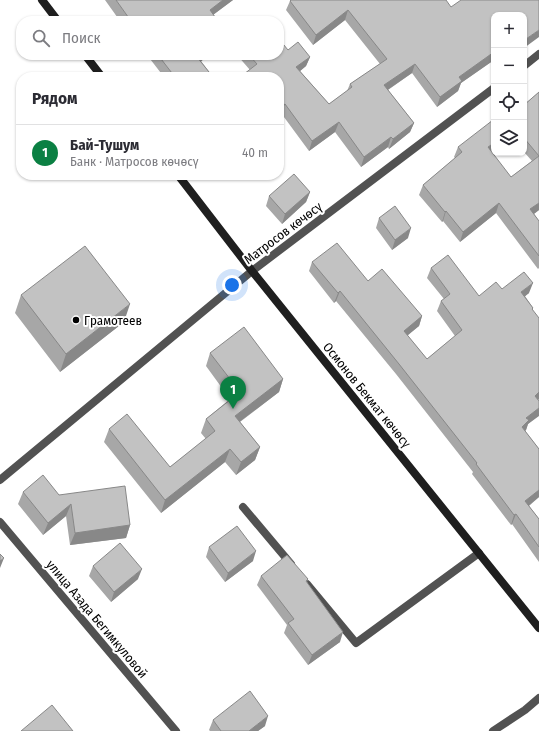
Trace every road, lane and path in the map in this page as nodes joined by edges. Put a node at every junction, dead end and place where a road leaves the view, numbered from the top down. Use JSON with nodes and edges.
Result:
{"nodes":[{"id":1,"x":42,"y":0,"type":"edge"},
{"id":2,"x":54,"y":16,"type":"edge"},
{"id":3,"x":539,"y":54,"type":"edge"},
{"id":4,"x":89,"y":60,"type":"edge"},
{"id":5,"x":527,"y":64,"type":"edge"},
{"id":6,"x":98,"y":72,"type":"edge"},
{"id":7,"x":491,"y":90,"type":"edge"},
{"id":8,"x":182,"y":180,"type":"edge"},
{"id":9,"x":252,"y":271,"type":"junction"},
{"id":10,"x":0,"y":480,"type":"edge"},
{"id":11,"x":243,"y":507,"type":"dead end"},
{"id":12,"x":0,"y":522,"type":"edge"},
{"id":13,"x":479,"y":553,"type":"junction"},
{"id":14,"x":539,"y":628,"type":"edge"},
{"id":15,"x":539,"y":698,"type":"edge"},
{"id":16,"x":176,"y":731,"type":"edge"},
{"id":17,"x":493,"y":731,"type":"edge"}],
"edges":[{"from":1,"to":2,"type":"main road"},
{"from":3,"to":5,"type":"street"},
{"from":4,"to":6,"type":"main road"},
{"from":7,"to":9,"type":"street","name":"Матросов көчөсү"},
{"from":8,"to":9,"type":"main road","name":"Осмонов Бекмат көчөсү"},
{"from":9,"to":10,"type":"street","name":"Матросов көчөсү"},
{"from":9,"to":13,"type":"main road","name":"Осмонов Бекмат көчөсү"},
{"from":11,"to":13,"type":"street"},
{"from":12,"to":16,"type":"street","name":"улица Азада Бегимкуловой"},
{"from":13,"to":14,"type":"main road","name":"Осмонов Бекмат көчөсү"},
{"from":15,"to":17,"type":"street"}]}
